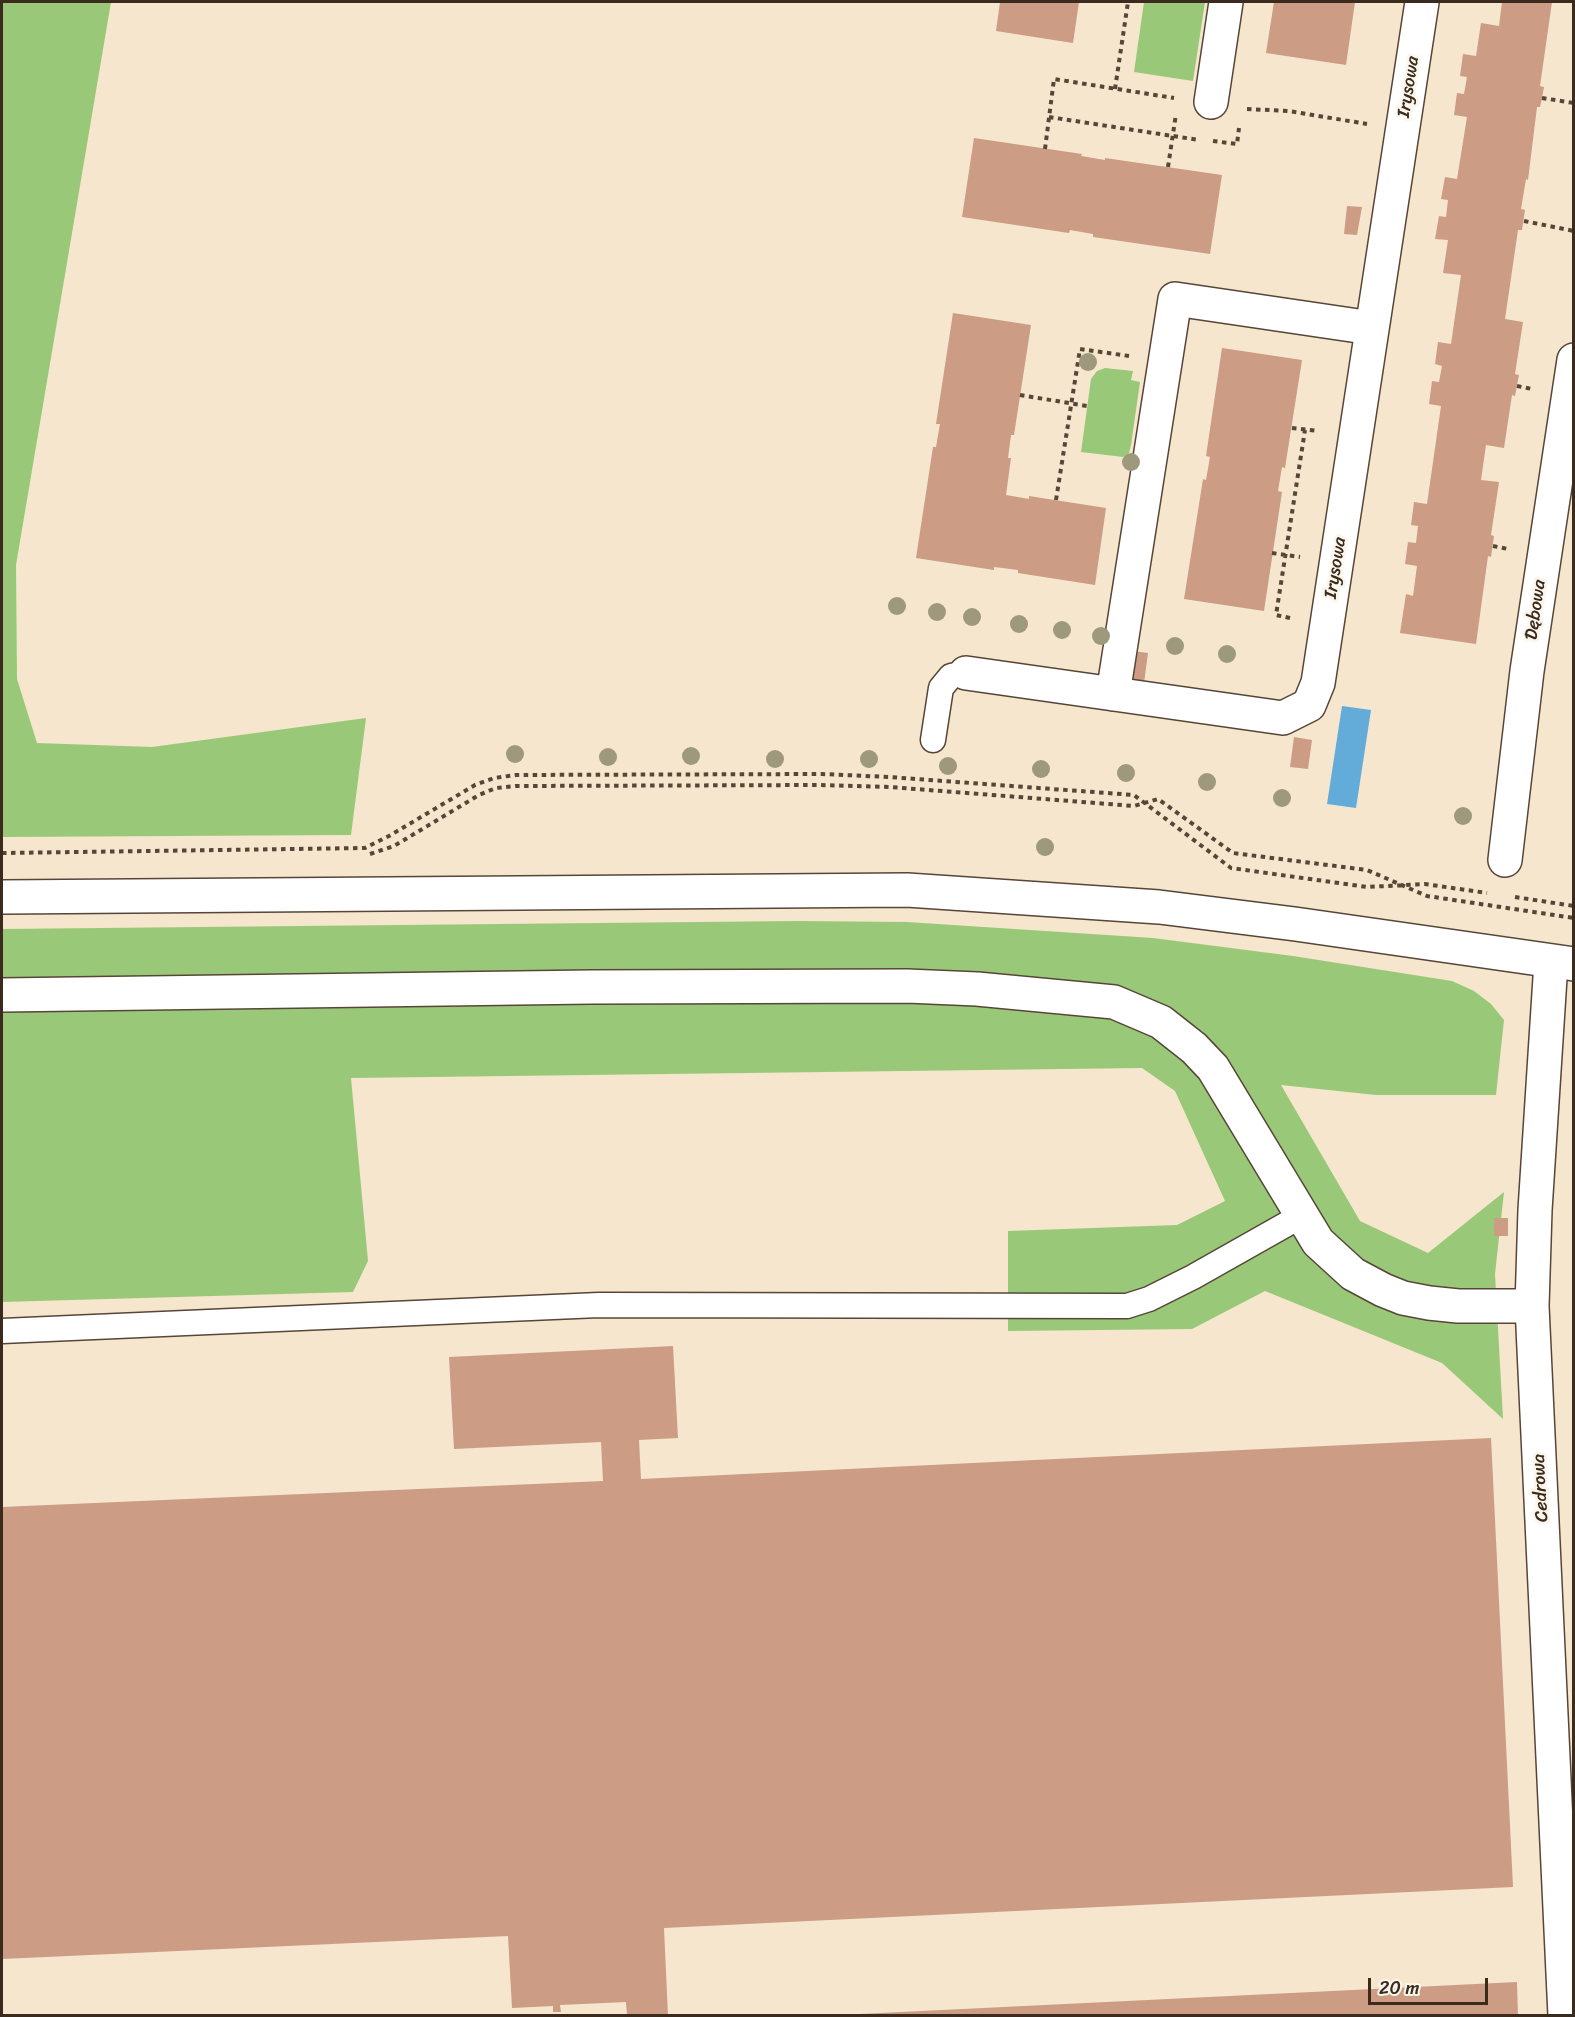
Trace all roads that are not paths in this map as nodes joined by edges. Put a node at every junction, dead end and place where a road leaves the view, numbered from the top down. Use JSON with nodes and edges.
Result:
{"nodes":[{"id":1,"x":1226,"y":2,"type":"edge"},
{"id":2,"x":1422,"y":2,"type":"edge"},
{"id":3,"x":1199,"y":108,"type":"road end"},
{"id":4,"x":1372,"y":328,"type":"junction"},
{"id":5,"x":1574,"y":360,"type":"edge"},
{"id":6,"x":966,"y":673,"type":"joint"},
{"id":7,"x":1113,"y":694,"type":"junction"},
{"id":8,"x":933,"y":740,"type":"dead end"},
{"id":9,"x":1505,"y":860,"type":"dead end"},
{"id":10,"x":2,"y":897,"type":"edge"},
{"id":11,"x":1562,"y":963,"type":"edge"},
{"id":12,"x":2,"y":994,"type":"edge"},
{"id":13,"x":1301,"y":1216,"type":"junction"},
{"id":14,"x":1532,"y":1306,"type":"junction"},
{"id":15,"x":2,"y":1331,"type":"edge"},
{"id":16,"x":1565,"y":2016,"type":"edge"}],
"edges":[{"from":1,"to":3,"type":"street"},
{"from":2,"to":4,"type":"street","name":"Irysowa"},
{"from":4,"to":7,"type":"street","name":"Irysowa"},
{"from":4,"to":7,"type":"street"},
{"from":5,"to":9,"type":"street","name":"Dębowa"},
{"from":6,"to":7,"type":"street","name":"Irysowa"},
{"from":6,"to":8,"type":"lane","name":"Irysowa"},
{"from":10,"to":11,"type":"street"},
{"from":11,"to":14,"type":"street","name":"Cedrowa"},
{"from":12,"to":13,"type":"street"},
{"from":13,"to":14,"type":"street"},
{"from":13,"to":15,"type":"lane"},
{"from":14,"to":16,"type":"street","name":"Cedrowa"}]}
